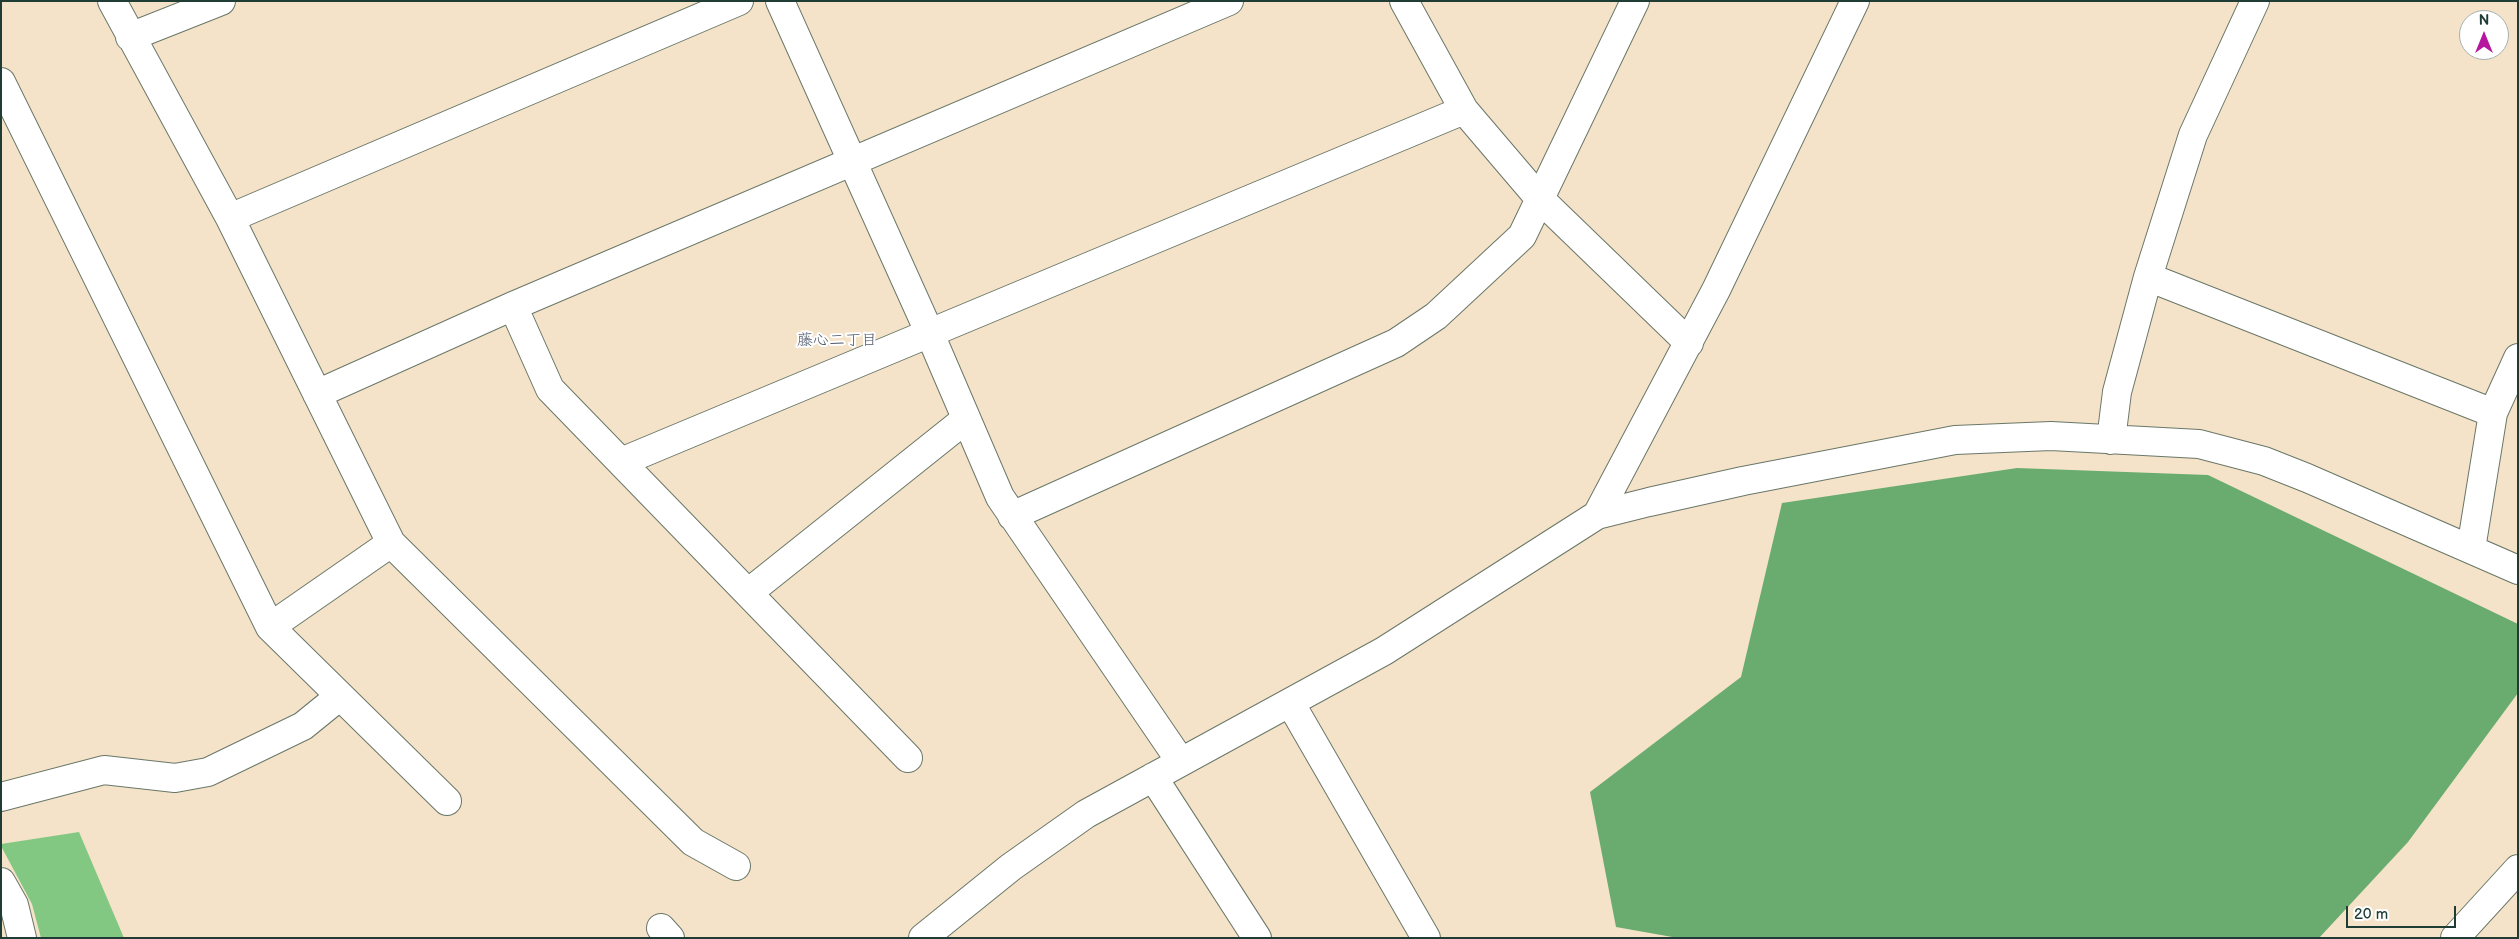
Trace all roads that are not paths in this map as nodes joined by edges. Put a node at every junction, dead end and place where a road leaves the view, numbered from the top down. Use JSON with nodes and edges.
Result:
{"nodes":[{"id":1,"x":112,"y":1,"type":"edge"},
{"id":2,"x":221,"y":1,"type":"edge"},
{"id":3,"x":739,"y":1,"type":"edge"},
{"id":4,"x":780,"y":1,"type":"edge"},
{"id":5,"x":1229,"y":1,"type":"edge"},
{"id":6,"x":1404,"y":1,"type":"edge"},
{"id":7,"x":1635,"y":1,"type":"edge"},
{"id":8,"x":1855,"y":1,"type":"edge"},
{"id":9,"x":2255,"y":1,"type":"edge"},
{"id":10,"x":130,"y":37,"type":"junction"},
{"id":11,"x":1,"y":82,"type":"edge"},
{"id":12,"x":1464,"y":110,"type":"junction"},
{"id":13,"x":851,"y":162,"type":"junction"},
{"id":14,"x":1539,"y":198,"type":"junction"},
{"id":15,"x":230,"y":218,"type":"junction"},
{"id":16,"x":2148,"y":277,"type":"junction"},
{"id":17,"x":513,"y":306,"type":"junction"},
{"id":18,"x":930,"y":334,"type":"junction"},
{"id":19,"x":1689,"y":343,"type":"junction"},
{"id":20,"x":2518,"y":358,"type":"edge"},
{"id":21,"x":317,"y":394,"type":"junction"},
{"id":22,"x":2493,"y":412,"type":"junction"},
{"id":23,"x":966,"y":419,"type":"junction"},
{"id":24,"x":2112,"y":440,"type":"junction"},
{"id":25,"x":621,"y":462,"type":"junction"},
{"id":26,"x":1597,"y":515,"type":"junction"},
{"id":27,"x":1012,"y":516,"type":"junction"},
{"id":28,"x":391,"y":543,"type":"junction"},
{"id":29,"x":2471,"y":549,"type":"junction"},
{"id":30,"x":2518,"y":570,"type":"edge"},
{"id":31,"x":748,"y":593,"type":"junction"},
{"id":32,"x":270,"y":627,"type":"junction"},
{"id":33,"x":340,"y":696,"type":"junction"},
{"id":34,"x":1291,"y":704,"type":"junction"},
{"id":35,"x":908,"y":758,"type":"dead end"},
{"id":36,"x":1181,"y":762,"type":"junction"},
{"id":37,"x":1153,"y":777,"type":"junction"},
{"id":38,"x":1,"y":797,"type":"edge"},
{"id":39,"x":447,"y":801,"type":"dead end"},
{"id":40,"x":736,"y":866,"type":"dead end"},
{"id":41,"x":2518,"y":869,"type":"edge"},
{"id":42,"x":1,"y":882,"type":"edge"},
{"id":43,"x":22,"y":938,"type":"edge"},
{"id":44,"x":923,"y":938,"type":"edge"},
{"id":45,"x":1257,"y":938,"type":"edge"},
{"id":46,"x":1426,"y":938,"type":"edge"},
{"id":47,"x":2455,"y":938,"type":"edge"}],
"edges":[{"from":1,"to":10,"type":"street"},
{"from":2,"to":10,"type":"street"},
{"from":3,"to":15,"type":"street"},
{"from":4,"to":13,"type":"street"},
{"from":5,"to":13,"type":"street"},
{"from":6,"to":12,"type":"street"},
{"from":7,"to":14,"type":"street"},
{"from":8,"to":19,"type":"street"},
{"from":9,"to":16,"type":"street"},
{"from":10,"to":15,"type":"street"},
{"from":11,"to":32,"type":"street"},
{"from":12,"to":14,"type":"street"},
{"from":12,"to":18,"type":"street"},
{"from":13,"to":17,"type":"street"},
{"from":13,"to":18,"type":"street"},
{"from":14,"to":19,"type":"street"},
{"from":14,"to":27,"type":"street"},
{"from":15,"to":21,"type":"street"},
{"from":16,"to":22,"type":"street"},
{"from":16,"to":24,"type":"street"},
{"from":17,"to":21,"type":"street"},
{"from":17,"to":25,"type":"street"},
{"from":18,"to":23,"type":"street"},
{"from":18,"to":25,"type":"street"},
{"from":19,"to":26,"type":"street"},
{"from":20,"to":22,"type":"street"},
{"from":21,"to":28,"type":"street"},
{"from":22,"to":29,"type":"street"},
{"from":23,"to":27,"type":"street"},
{"from":23,"to":31,"type":"street"},
{"from":24,"to":26,"type":"street"},
{"from":24,"to":29,"type":"street"},
{"from":25,"to":31,"type":"street"},
{"from":26,"to":34,"type":"street"},
{"from":27,"to":36,"type":"street"},
{"from":28,"to":32,"type":"street"},
{"from":28,"to":40,"type":"street"},
{"from":29,"to":30,"type":"street"},
{"from":31,"to":35,"type":"street"},
{"from":32,"to":33,"type":"street"},
{"from":33,"to":38,"type":"street"},
{"from":33,"to":39,"type":"street"},
{"from":34,"to":36,"type":"street"},
{"from":34,"to":46,"type":"street"},
{"from":36,"to":37,"type":"street"},
{"from":37,"to":44,"type":"street"},
{"from":37,"to":45,"type":"street"},
{"from":41,"to":47,"type":"street"},
{"from":42,"to":43,"type":"street"}]}
